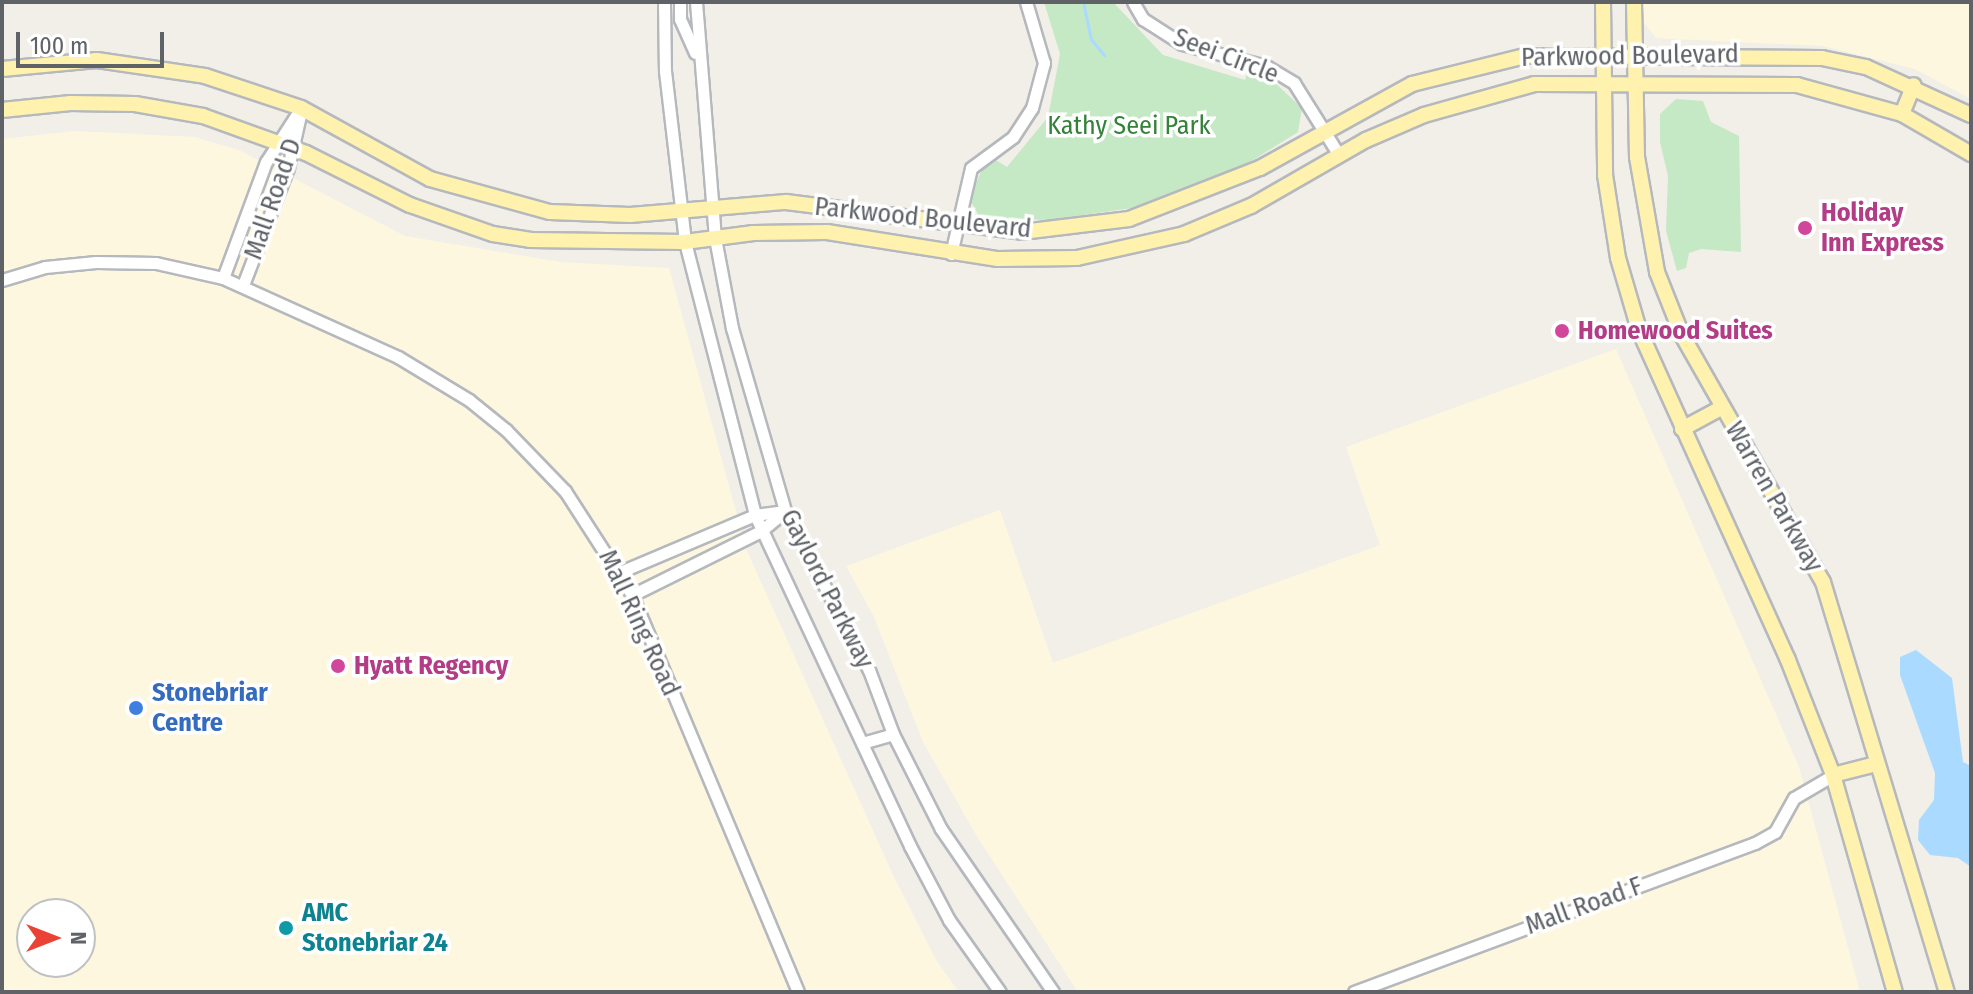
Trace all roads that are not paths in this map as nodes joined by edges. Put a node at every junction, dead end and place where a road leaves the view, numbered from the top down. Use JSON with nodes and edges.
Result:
{"nodes":[{"id":1,"x":664,"y":2,"type":"edge"},
{"id":2,"x":680,"y":2,"type":"edge"},
{"id":3,"x":696,"y":2,"type":"edge"},
{"id":4,"x":1026,"y":2,"type":"edge"},
{"id":5,"x":1133,"y":2,"type":"edge"},
{"id":6,"x":1603,"y":2,"type":"edge"},
{"id":7,"x":1634,"y":2,"type":"edge"},
{"id":8,"x":1603,"y":53,"type":"junction"},
{"id":9,"x":1635,"y":53,"type":"junction"},
{"id":10,"x":698,"y":61,"type":"junction"},
{"id":11,"x":2,"y":69,"type":"edge"},
{"id":12,"x":1604,"y":82,"type":"junction"},
{"id":13,"x":1635,"y":82,"type":"junction"},
{"id":14,"x":1914,"y":85,"type":"junction"},
{"id":15,"x":301,"y":108,"type":"junction"},
{"id":16,"x":2,"y":110,"type":"edge"},
{"id":17,"x":1902,"y":114,"type":"junction"},
{"id":18,"x":1971,"y":115,"type":"edge"},
{"id":19,"x":1324,"y":129,"type":"junction"},
{"id":20,"x":287,"y":145,"type":"junction"},
{"id":21,"x":1971,"y":154,"type":"edge"},
{"id":22,"x":1339,"y":155,"type":"junction"},
{"id":23,"x":711,"y":207,"type":"junction"},
{"id":24,"x":679,"y":210,"type":"junction"},
{"id":25,"x":954,"y":224,"type":"junction"},
{"id":26,"x":715,"y":238,"type":"junction"},
{"id":27,"x":685,"y":242,"type":"junction"},
{"id":28,"x":951,"y":254,"type":"junction"},
{"id":29,"x":223,"y":278,"type":"junction"},
{"id":30,"x":2,"y":280,"type":"edge"},
{"id":31,"x":243,"y":285,"type":"junction"},
{"id":32,"x":1721,"y":408,"type":"junction"},
{"id":33,"x":1682,"y":429,"type":"junction"},
{"id":34,"x":785,"y":511,"type":"junction"},
{"id":35,"x":755,"y":515,"type":"junction"},
{"id":36,"x":761,"y":531,"type":"junction"},
{"id":37,"x":620,"y":572,"type":"junction"},
{"id":38,"x":632,"y":595,"type":"junction"},
{"id":39,"x":893,"y":734,"type":"junction"},
{"id":40,"x":862,"y":743,"type":"junction"},
{"id":41,"x":1876,"y":764,"type":"junction"},
{"id":42,"x":1833,"y":775,"type":"junction"},
{"id":43,"x":798,"y":992,"type":"edge"},
{"id":44,"x":1000,"y":992,"type":"edge"},
{"id":45,"x":1053,"y":992,"type":"edge"},
{"id":46,"x":1354,"y":992,"type":"edge"},
{"id":47,"x":1895,"y":992,"type":"edge"},
{"id":48,"x":1947,"y":992,"type":"edge"}],
"edges":[{"from":1,"to":24,"type":"street","name":"Gaylord Parkway"},
{"from":2,"to":10,"type":"street"},
{"from":3,"to":10,"type":"street","name":"Gaylord Parkway"},
{"from":4,"to":25,"type":"street"},
{"from":5,"to":19,"type":"street","name":"Seei Circle"},
{"from":6,"to":8,"type":"main road","name":"Warren Parkway"},
{"from":7,"to":9,"type":"main road","name":"Warren Parkway"},
{"from":8,"to":9,"type":"main road","name":"Parkwood Boulevard"},
{"from":8,"to":12,"type":"main road","name":"Warren Parkway"},
{"from":8,"to":19,"type":"main road","name":"Parkwood Boulevard"},
{"from":9,"to":13,"type":"main road","name":"Warren Parkway"},
{"from":9,"to":14,"type":"main road","name":"Parkwood Boulevard"},
{"from":10,"to":23,"type":"street","name":"Gaylord Parkway"},
{"from":11,"to":15,"type":"main road","name":"Parkwood Boulevard"},
{"from":12,"to":13,"type":"main road","name":"Parkwood Boulevard"},
{"from":12,"to":22,"type":"main road","name":"Parkwood Boulevard"},
{"from":12,"to":33,"type":"main road","name":"Warren Parkway"},
{"from":13,"to":17,"type":"main road","name":"Parkwood Boulevard"},
{"from":13,"to":32,"type":"main road","name":"Warren Parkway"},
{"from":14,"to":17,"type":"main road"},
{"from":14,"to":18,"type":"main road","name":"Parkwood Boulevard"},
{"from":15,"to":20,"type":"street","name":"Mall Road D"},
{"from":15,"to":24,"type":"main road","name":"Parkwood Boulevard"},
{"from":16,"to":20,"type":"main road","name":"Parkwood Boulevard"},
{"from":17,"to":21,"type":"main road","name":"Parkwood Boulevard"},
{"from":19,"to":22,"type":"street","name":"Seei Circle"},
{"from":19,"to":25,"type":"main road","name":"Parkwood Boulevard"},
{"from":20,"to":27,"type":"main road","name":"Parkwood Boulevard"},
{"from":20,"to":29,"type":"street","name":"Mall Road D"},
{"from":20,"to":31,"type":"street","name":"Mall Road D"},
{"from":22,"to":28,"type":"main road","name":"Parkwood Boulevard"},
{"from":23,"to":24,"type":"main road","name":"Parkwood Boulevard"},
{"from":23,"to":25,"type":"main road","name":"Parkwood Boulevard"},
{"from":23,"to":26,"type":"street","name":"Gaylord Parkway"},
{"from":24,"to":27,"type":"street","name":"Gaylord Parkway"},
{"from":25,"to":28,"type":"street"},
{"from":26,"to":27,"type":"main road","name":"Parkwood Boulevard"},
{"from":26,"to":28,"type":"main road","name":"Parkwood Boulevard"},
{"from":26,"to":34,"type":"street","name":"Gaylord Parkway"},
{"from":27,"to":35,"type":"street","name":"Gaylord Parkway"},
{"from":29,"to":30,"type":"street","name":"Mall Ring Road"},
{"from":29,"to":31,"type":"street","name":"Mall Ring Road"},
{"from":31,"to":37,"type":"street","name":"Mall Ring Road"},
{"from":32,"to":33,"type":"main road"},
{"from":32,"to":41,"type":"main road","name":"Warren Parkway"},
{"from":33,"to":42,"type":"main road","name":"Warren Parkway"},
{"from":34,"to":35,"type":"street"},
{"from":34,"to":36,"type":"street"},
{"from":34,"to":39,"type":"street","name":"Gaylord Parkway"},
{"from":35,"to":36,"type":"street","name":"Gaylord Parkway"},
{"from":35,"to":37,"type":"street"},
{"from":36,"to":38,"type":"street"},
{"from":36,"to":40,"type":"street","name":"Gaylord Parkway"},
{"from":37,"to":38,"type":"street","name":"Mall Ring Road"},
{"from":38,"to":43,"type":"street","name":"Mall Ring Road"},
{"from":39,"to":40,"type":"street"},
{"from":39,"to":45,"type":"street","name":"Gaylord Parkway"},
{"from":40,"to":44,"type":"street","name":"Gaylord Parkway"},
{"from":41,"to":42,"type":"main road"},
{"from":41,"to":48,"type":"main road","name":"Warren Parkway"},
{"from":42,"to":46,"type":"street","name":"Mall Road F"},
{"from":42,"to":47,"type":"main road","name":"Warren Parkway"}]}
